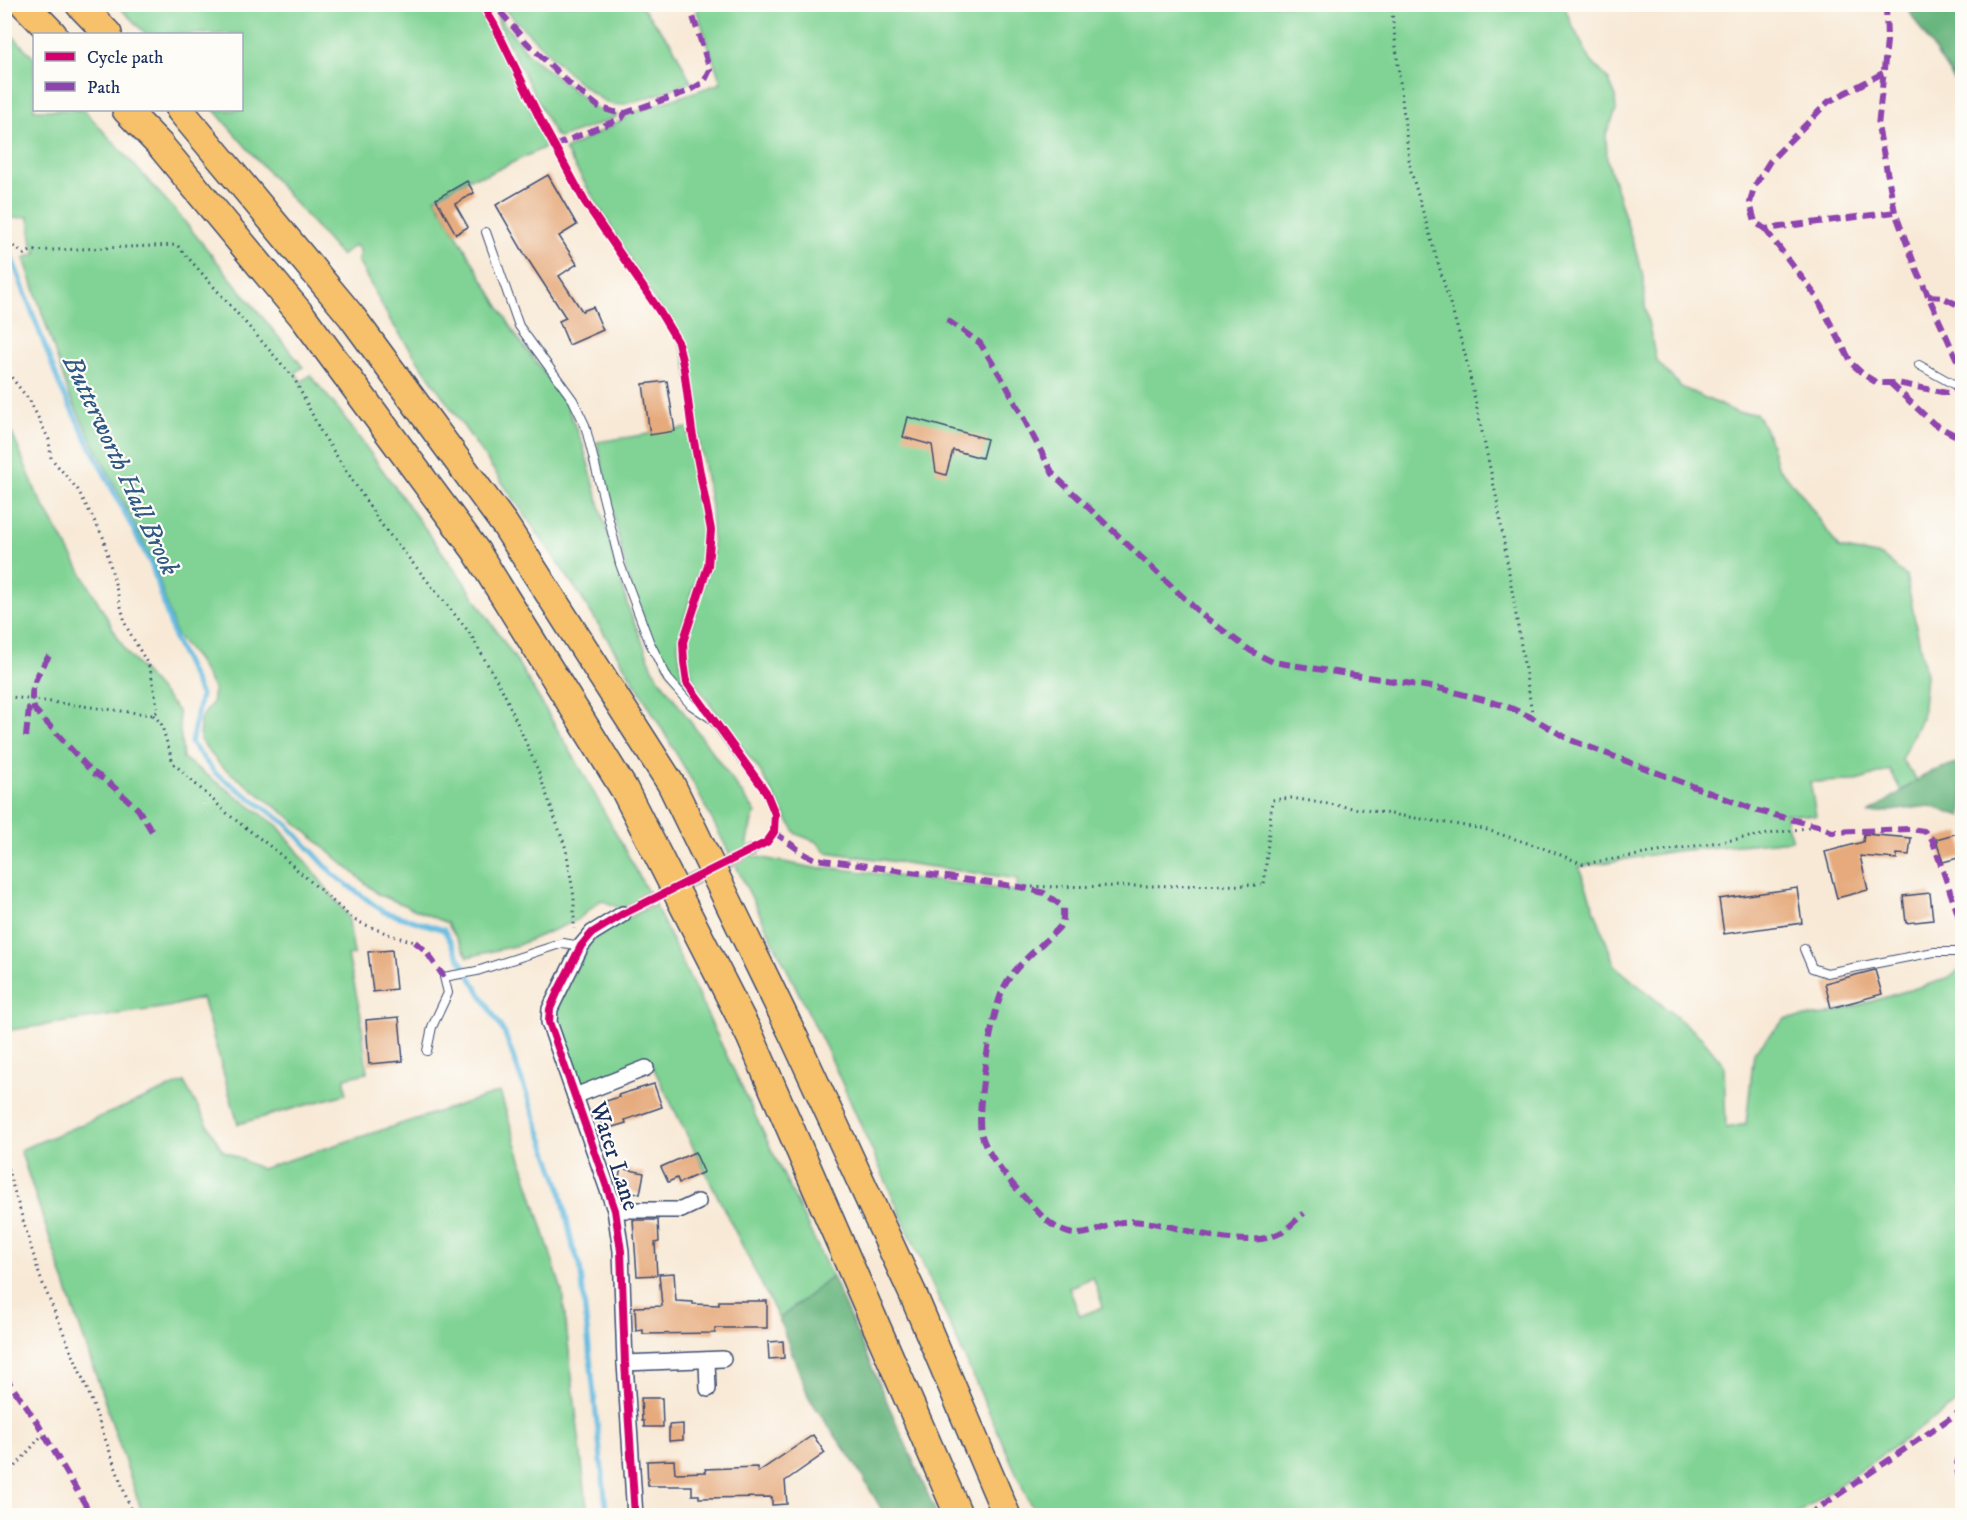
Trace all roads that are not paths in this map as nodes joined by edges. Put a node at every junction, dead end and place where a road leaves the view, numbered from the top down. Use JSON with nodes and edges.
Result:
{"nodes":[{"id":1,"x":24,"y":4,"type":"edge"},
{"id":2,"x":79,"y":4,"type":"edge"},
{"id":3,"x":52,"y":33,"type":"edge"},
{"id":4,"x":107,"y":33,"type":"edge"},
{"id":5,"x":127,"y":111,"type":"edge"},
{"id":6,"x":181,"y":111,"type":"edge"},
{"id":7,"x":486,"y":232,"type":"dead end"},
{"id":8,"x":1919,"y":365,"type":"dead end"},
{"id":9,"x":1962,"y":389,"type":"edge"},
{"id":10,"x":753,"y":850,"type":"tunnel mouth"},
{"id":11,"x":623,"y":914,"type":"tunnel mouth"},
{"id":12,"x":577,"y":944,"type":"junction"},
{"id":13,"x":1804,"y":949,"type":"dead end"},
{"id":14,"x":1962,"y":952,"type":"edge"},
{"id":15,"x":427,"y":1051,"type":"dead end"},
{"id":16,"x":646,"y":1068,"type":"dead end"},
{"id":17,"x":575,"y":1096,"type":"junction"},
{"id":18,"x":698,"y":1202,"type":"dead end"},
{"id":19,"x":615,"y":1210,"type":"junction"},
{"id":20,"x":625,"y":1363,"type":"junction"},
{"id":21,"x":708,"y":1389,"type":"dead end"},
{"id":22,"x":635,"y":1515,"type":"edge"},
{"id":23,"x":959,"y":1515,"type":"edge"},
{"id":24,"x":1007,"y":1515,"type":"edge"}],
"edges":[{"from":1,"to":3,"type":"highway"},
{"from":2,"to":4,"type":"highway"},
{"from":5,"to":23,"type":"highway"},
{"from":6,"to":24,"type":"highway"},
{"from":7,"to":10,"type":"lane"},
{"from":8,"to":9,"type":"lane"},
{"from":11,"to":12,"type":"street","name":"Water Lane"},
{"from":12,"to":15,"type":"lane"},
{"from":12,"to":17,"type":"street","name":"Water Lane"},
{"from":13,"to":14,"type":"lane"},
{"from":16,"to":17,"type":"street"},
{"from":17,"to":19,"type":"street","name":"Water Lane"},
{"from":18,"to":19,"type":"street"},
{"from":19,"to":20,"type":"street","name":"Water Lane"},
{"from":20,"to":21,"type":"street"},
{"from":20,"to":22,"type":"street","name":"Water Lane"}]}
